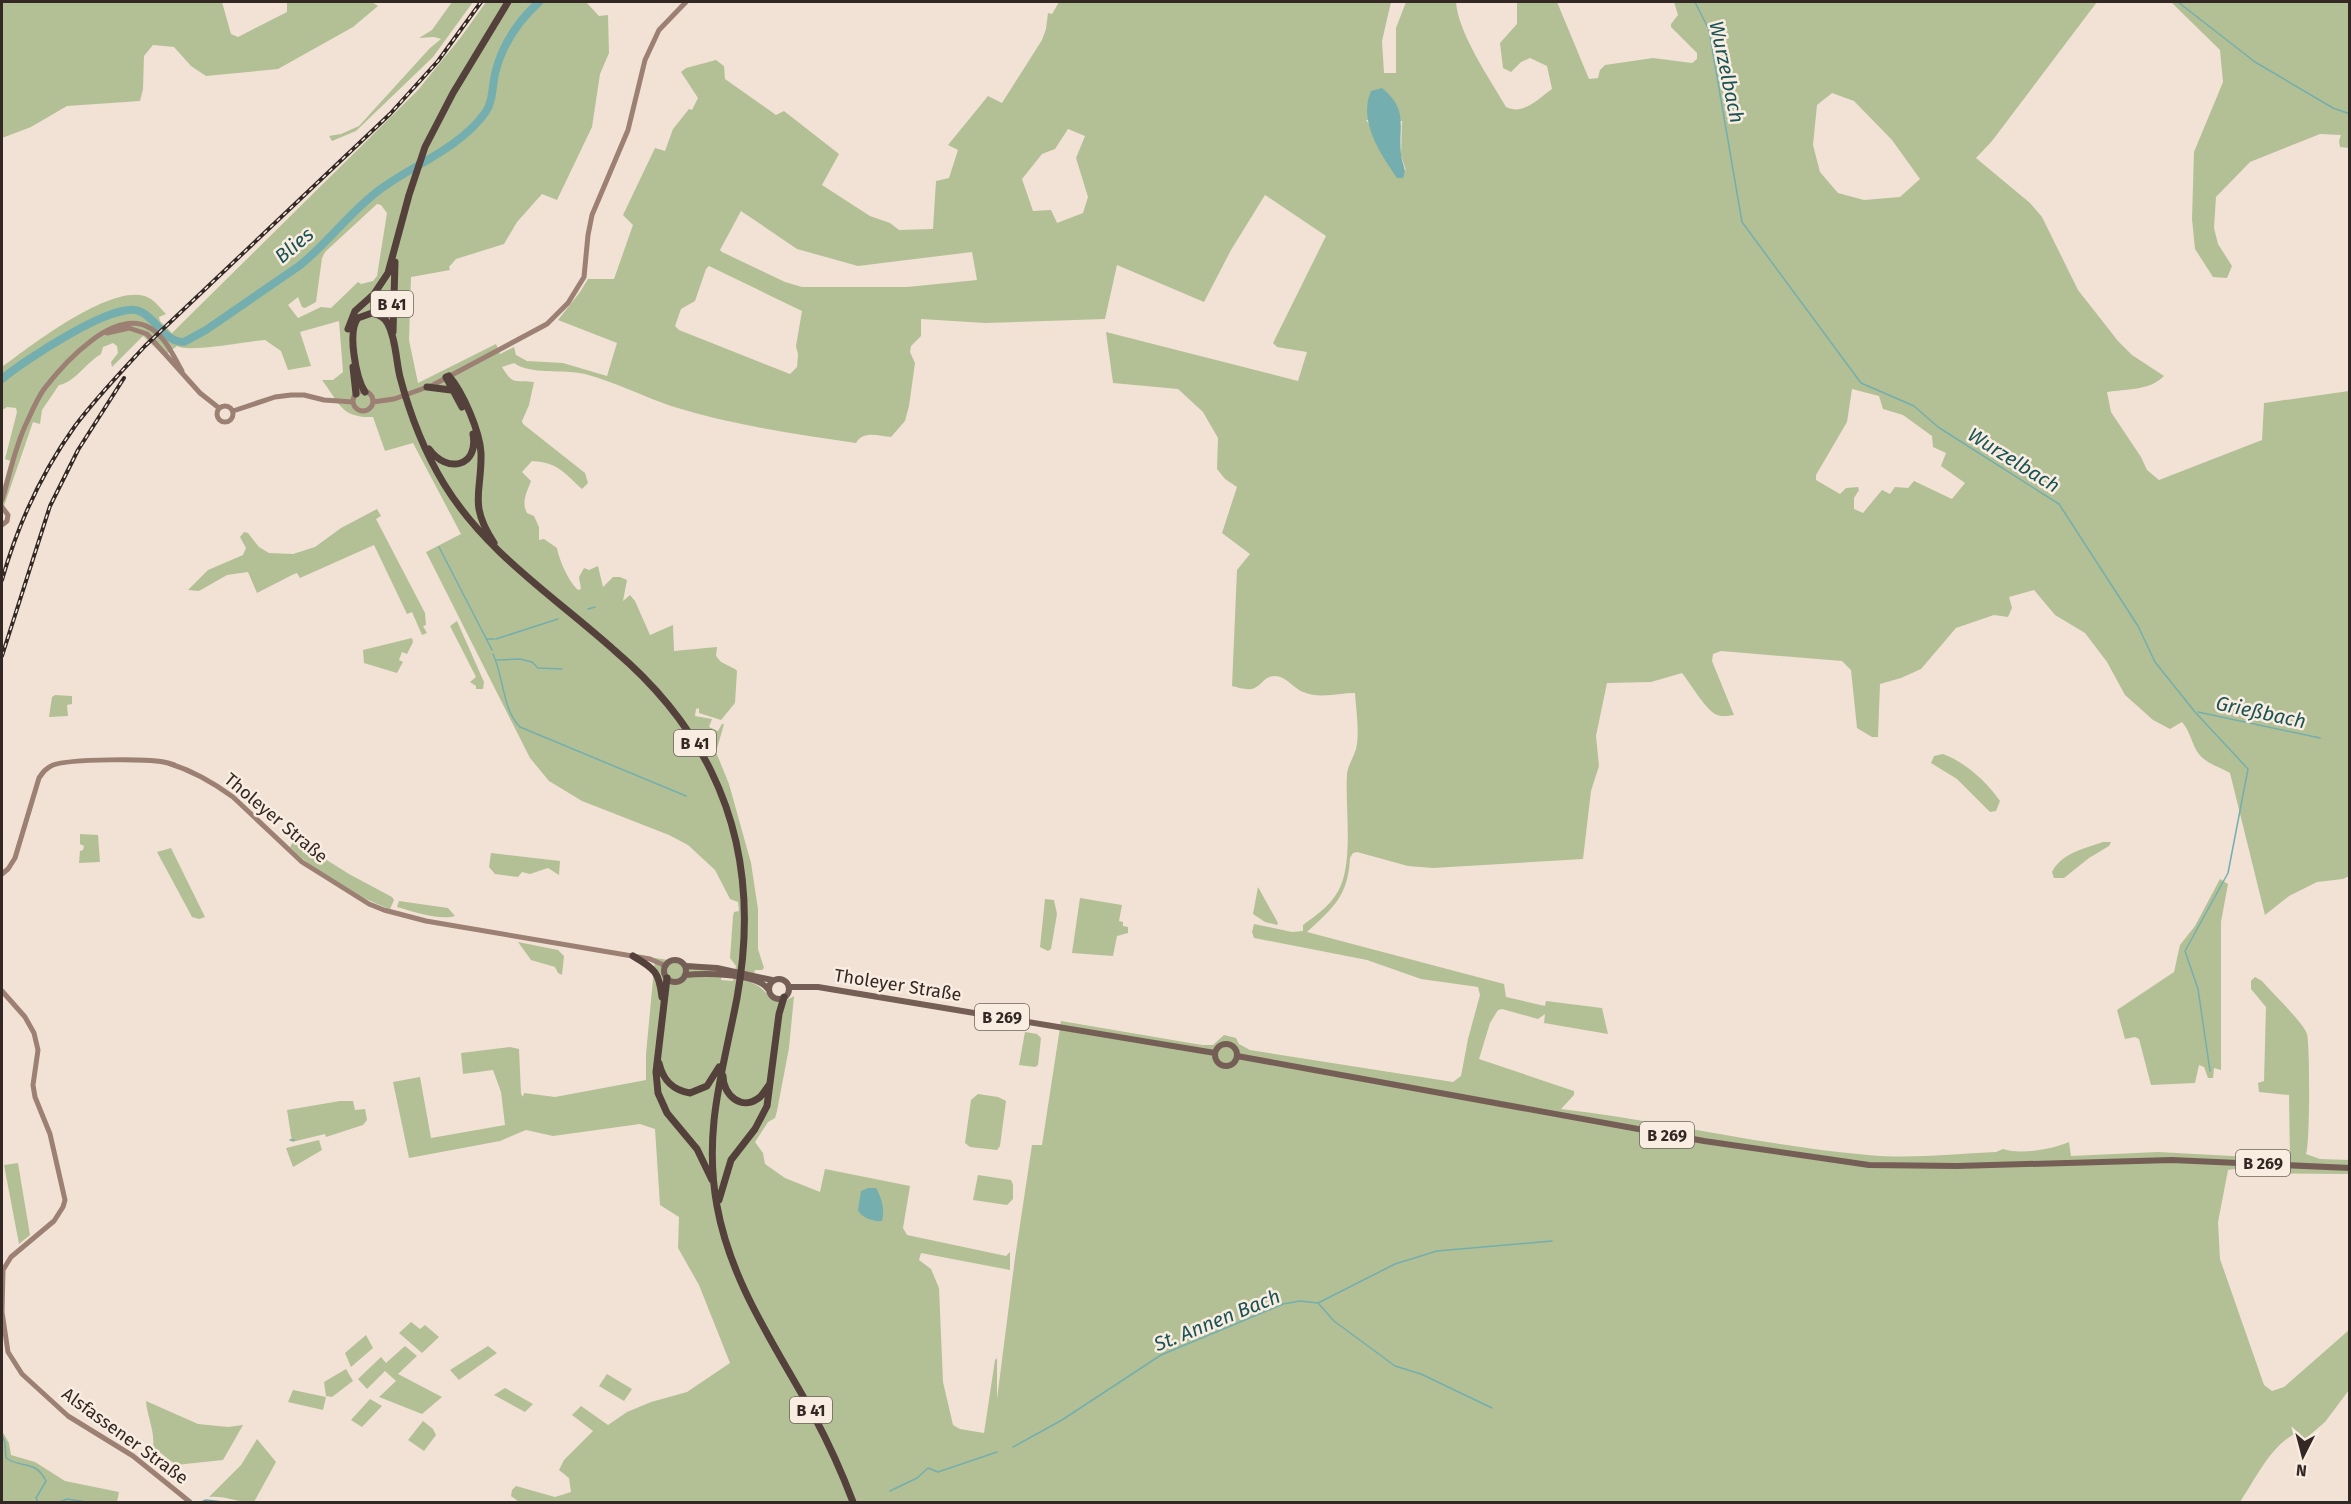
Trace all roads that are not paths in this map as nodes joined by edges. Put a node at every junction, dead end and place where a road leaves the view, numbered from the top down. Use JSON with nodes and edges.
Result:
{"nodes":[{"id":1,"x":508,"y":2,"type":"edge"},
{"id":2,"x":686,"y":2,"type":"edge"},
{"id":3,"x":398,"y":234,"type":"junction"},
{"id":4,"x":399,"y":373,"type":"junction"},
{"id":5,"x":448,"y":377,"type":"junction"},
{"id":6,"x":427,"y":387,"type":"junction"},
{"id":7,"x":451,"y":390,"type":"junction"},
{"id":8,"x":365,"y":392,"type":"junction"},
{"id":9,"x":355,"y":398,"type":"junction"},
{"id":10,"x":373,"y":402,"type":"junction"},
{"id":11,"x":219,"y":408,"type":"junction"},
{"id":12,"x":233,"y":411,"type":"junction"},
{"id":13,"x":412,"y":418,"type":"junction"},
{"id":14,"x":2,"y":500,"type":"edge"},
{"id":15,"x":2,"y":507,"type":"edge"},
{"id":16,"x":2,"y":525,"type":"edge"},
{"id":17,"x":509,"y":561,"type":"junction"},
{"id":18,"x":2,"y":874,"type":"edge"},
{"id":19,"x":633,"y":956,"type":"junction"},
{"id":20,"x":666,"y":966,"type":"junction"},
{"id":21,"x":685,"y":966,"type":"junction"},
{"id":22,"x":729,"y":973,"type":"junction"},
{"id":23,"x":685,"y":975,"type":"junction"},
{"id":24,"x":753,"y":978,"type":"junction"},
{"id":25,"x":670,"y":980,"type":"junction"},
{"id":26,"x":772,"y":980,"type":"junction"},
{"id":27,"x":789,"y":987,"type":"junction"},
{"id":28,"x":768,"y":989,"type":"junction"},
{"id":29,"x":2,"y":991,"type":"edge"},
{"id":30,"x":784,"y":997,"type":"junction"},
{"id":31,"x":774,"y":998,"type":"junction"},
{"id":32,"x":663,"y":1005,"type":"junction"},
{"id":33,"x":779,"y":1014,"type":"junction"},
{"id":34,"x":1215,"y":1053,"type":"junction"},
{"id":35,"x":1238,"y":1056,"type":"junction"},
{"id":36,"x":658,"y":1061,"type":"junction"},
{"id":37,"x":722,"y":1061,"type":"junction"},
{"id":38,"x":770,"y":1084,"type":"junction"},
{"id":39,"x":2349,"y":1168,"type":"edge"},
{"id":40,"x":715,"y":1185,"type":"junction"},
{"id":41,"x":717,"y":1206,"type":"junction"},
{"id":42,"x":190,"y":1503,"type":"edge"},
{"id":43,"x":853,"y":1503,"type":"edge"}],
"edges":[{"from":1,"to":3,"type":"highway","number":"B 41"},
{"from":2,"to":5,"type":"main road"},
{"from":3,"to":4,"type":"highway","number":"B 41"},
{"from":3,"to":9,"type":"highway"},
{"from":4,"to":8,"type":"highway"},
{"from":4,"to":13,"type":"highway","number":"B 41"},
{"from":5,"to":6,"type":"main road"},
{"from":5,"to":7,"type":"highway"},
{"from":5,"to":17,"type":"highway"},
{"from":6,"to":7,"type":"highway"},
{"from":6,"to":10,"type":"main road"},
{"from":7,"to":13,"type":"highway"},
{"from":8,"to":9,"type":"main road"},
{"from":8,"to":10,"type":"main road"},
{"from":9,"to":10,"type":"main road"},
{"from":9,"to":12,"type":"main road"},
{"from":11,"to":12,"type":"main road"},
{"from":11,"to":12,"type":"main road"},
{"from":11,"to":14,"type":"main road"},
{"from":13,"to":17,"type":"highway","number":"B 41"},
{"from":15,"to":16,"type":"main road"},
{"from":17,"to":37,"type":"highway","number":"B 41"},
{"from":18,"to":19,"type":"main road","name":"Tholeyer Straße"},
{"from":19,"to":20,"type":"main road","name":"Tholeyer Straße"},
{"from":19,"to":32,"type":"highway"},
{"from":20,"to":21,"type":"main road","number":"B 269"},
{"from":20,"to":25,"type":"main road"},
{"from":21,"to":22,"type":"main road","number":"B 269"},
{"from":21,"to":23,"type":"main road"},
{"from":22,"to":23,"type":"main road","number":"B 269"},
{"from":22,"to":24,"type":"main road","number":"B 269"},
{"from":23,"to":25,"type":"main road","number":"B 269"},
{"from":24,"to":26,"type":"main road","number":"B 269"},
{"from":24,"to":28,"type":"main road","number":"B 269"},
{"from":25,"to":32,"type":"highway"},
{"from":26,"to":27,"type":"main road","number":"B 269"},
{"from":26,"to":28,"type":"main road"},
{"from":27,"to":30,"type":"main road"},
{"from":27,"to":34,"type":"main road","name":"Tholeyer Straße","number":"B 269"},
{"from":28,"to":31,"type":"main road","number":"B 269"},
{"from":29,"to":42,"type":"main road","name":"Alsfassener Straße"},
{"from":30,"to":31,"type":"main road"},
{"from":30,"to":33,"type":"highway"},
{"from":31,"to":33,"type":"highway"},
{"from":32,"to":36,"type":"highway"},
{"from":33,"to":38,"type":"highway"},
{"from":34,"to":35,"type":"main road","number":"B 269"},
{"from":34,"to":35,"type":"main road","number":"B 269"},
{"from":35,"to":39,"type":"main road","number":"B 269"},
{"from":36,"to":37,"type":"highway"},
{"from":36,"to":40,"type":"highway"},
{"from":37,"to":38,"type":"highway"},
{"from":37,"to":40,"type":"highway","number":"B 41"},
{"from":38,"to":41,"type":"highway"},
{"from":40,"to":41,"type":"highway","number":"B 41"},
{"from":41,"to":43,"type":"highway","number":"B 41"}]}
